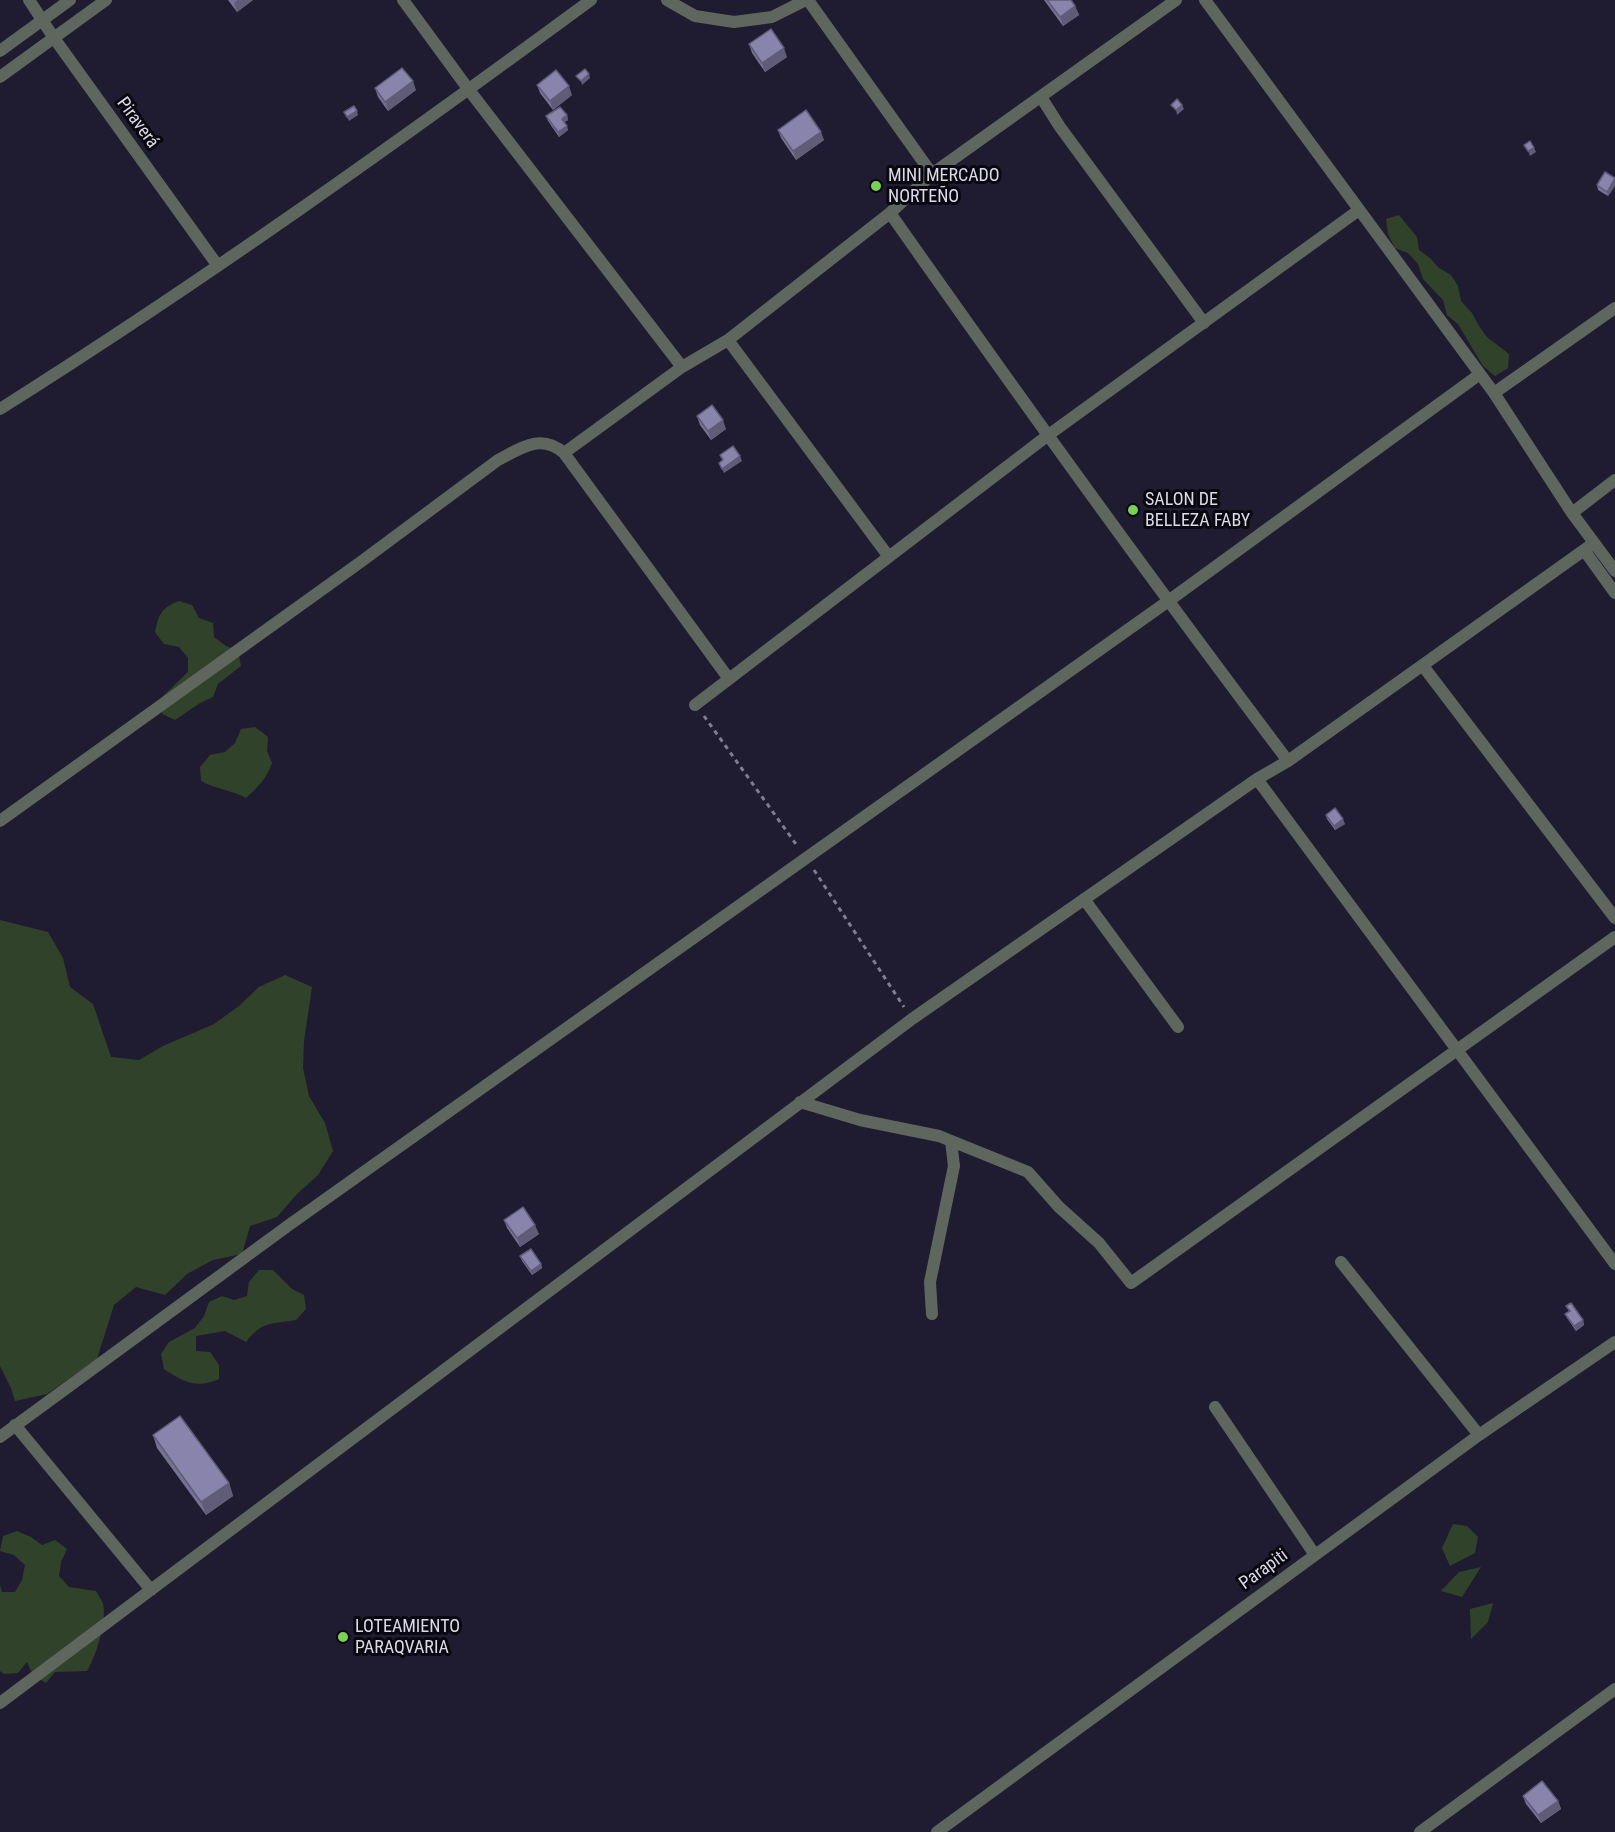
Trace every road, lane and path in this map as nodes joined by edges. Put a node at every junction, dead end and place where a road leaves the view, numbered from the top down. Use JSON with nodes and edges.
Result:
{"nodes":[{"id":1,"x":29,"y":0,"type":"edge"},
{"id":2,"x":70,"y":0,"type":"edge"},
{"id":3,"x":106,"y":0,"type":"edge"},
{"id":4,"x":403,"y":0,"type":"edge"},
{"id":5,"x":591,"y":0,"type":"edge"},
{"id":6,"x":667,"y":0,"type":"edge"},
{"id":7,"x":807,"y":0,"type":"edge"},
{"id":8,"x":1176,"y":0,"type":"edge"},
{"id":9,"x":1205,"y":0,"type":"edge"},
{"id":10,"x":43,"y":20,"type":"junction"},
{"id":11,"x":54,"y":38,"type":"junction"},
{"id":12,"x":0,"y":51,"type":"edge"},
{"id":13,"x":0,"y":77,"type":"edge"},
{"id":14,"x":469,"y":90,"type":"junction"},
{"id":15,"x":1041,"y":97,"type":"junction"},
{"id":16,"x":932,"y":174,"type":"junction"},
{"id":17,"x":1359,"y":210,"type":"junction"},
{"id":18,"x":890,"y":213,"type":"junction"},
{"id":19,"x":218,"y":266,"type":"junction"},
{"id":20,"x":1615,"y":308,"type":"edge"},
{"id":21,"x":1204,"y":322,"type":"junction"},
{"id":22,"x":728,"y":340,"type":"junction"},
{"id":23,"x":682,"y":367,"type":"junction"},
{"id":24,"x":1480,"y":374,"type":"junction"},
{"id":25,"x":1494,"y":393,"type":"junction"},
{"id":26,"x":0,"y":409,"type":"edge"},
{"id":27,"x":1047,"y":436,"type":"junction"},
{"id":28,"x":564,"y":453,"type":"junction"},
{"id":29,"x":1615,"y":480,"type":"edge"},
{"id":30,"x":1572,"y":513,"type":"junction"},
{"id":31,"x":1589,"y":547,"type":"junction"},
{"id":32,"x":889,"y":557,"type":"junction"},
{"id":33,"x":1615,"y":571,"type":"edge"},
{"id":34,"x":1615,"y":593,"type":"edge"},
{"id":35,"x":1167,"y":602,"type":"junction"},
{"id":36,"x":1423,"y":666,"type":"junction"},
{"id":37,"x":729,"y":679,"type":"junction"},
{"id":38,"x":695,"y":705,"type":"dead end"},
{"id":39,"x":1288,"y":761,"type":"junction"},
{"id":40,"x":1257,"y":779,"type":"junction"},
{"id":41,"x":0,"y":820,"type":"edge"},
{"id":42,"x":1084,"y":899,"type":"junction"},
{"id":43,"x":1615,"y":918,"type":"edge"},
{"id":44,"x":1615,"y":936,"type":"edge"},
{"id":45,"x":1178,"y":1027,"type":"dead end"},
{"id":46,"x":1458,"y":1051,"type":"junction"},
{"id":47,"x":801,"y":1102,"type":"junction"},
{"id":48,"x":951,"y":1141,"type":"junction"},
{"id":49,"x":1341,"y":1262,"type":"dead end"},
{"id":50,"x":1615,"y":1264,"type":"edge"},
{"id":51,"x":932,"y":1314,"type":"dead end"},
{"id":52,"x":1615,"y":1342,"type":"edge"},
{"id":53,"x":1215,"y":1407,"type":"dead end"},
{"id":54,"x":15,"y":1425,"type":"junction"},
{"id":55,"x":1479,"y":1435,"type":"junction"},
{"id":56,"x":0,"y":1437,"type":"edge"},
{"id":57,"x":1315,"y":1555,"type":"junction"},
{"id":58,"x":151,"y":1590,"type":"junction"},
{"id":59,"x":1615,"y":1689,"type":"edge"},
{"id":60,"x":0,"y":1703,"type":"edge"},
{"id":61,"x":937,"y":1832,"type":"edge"},
{"id":62,"x":1420,"y":1832,"type":"edge"}],
"edges":[{"from":1,"to":10,"type":"street","name":"Piraverá"},
{"from":2,"to":10,"type":"street"},
{"from":3,"to":11,"type":"street"},
{"from":4,"to":14,"type":"street"},
{"from":5,"to":14,"type":"street"},
{"from":6,"to":7,"type":"street"},
{"from":7,"to":16,"type":"street"},
{"from":8,"to":15,"type":"street"},
{"from":9,"to":17,"type":"street"},
{"from":10,"to":11,"type":"street","name":"Piraverá"},
{"from":10,"to":12,"type":"street"},
{"from":11,"to":13,"type":"street"},
{"from":11,"to":19,"type":"street","name":"Piraverá"},
{"from":14,"to":19,"type":"street"},
{"from":14,"to":23,"type":"street"},
{"from":15,"to":16,"type":"street"},
{"from":15,"to":21,"type":"street"},
{"from":16,"to":18,"type":"street"},
{"from":17,"to":21,"type":"street"},
{"from":17,"to":24,"type":"street"},
{"from":18,"to":22,"type":"street"},
{"from":18,"to":27,"type":"street"},
{"from":19,"to":26,"type":"street"},
{"from":20,"to":25,"type":"street"},
{"from":21,"to":27,"type":"street"},
{"from":22,"to":23,"type":"street"},
{"from":22,"to":32,"type":"street"},
{"from":23,"to":28,"type":"street"},
{"from":24,"to":25,"type":"street"},
{"from":24,"to":35,"type":"street"},
{"from":25,"to":30,"type":"street"},
{"from":27,"to":32,"type":"street"},
{"from":27,"to":35,"type":"street"},
{"from":28,"to":37,"type":"street"},
{"from":28,"to":41,"type":"street"},
{"from":29,"to":30,"type":"street"},
{"from":30,"to":31,"type":"street"},
{"from":31,"to":33,"type":"street"},
{"from":31,"to":34,"type":"street"},
{"from":31,"to":36,"type":"street"},
{"from":32,"to":37,"type":"street"},
{"from":35,"to":39,"type":"street"},
{"from":35,"to":54,"type":"street"},
{"from":36,"to":39,"type":"street"},
{"from":36,"to":43,"type":"street"},
{"from":37,"to":38,"type":"street"},
{"from":39,"to":40,"type":"street"},
{"from":40,"to":42,"type":"street"},
{"from":40,"to":46,"type":"street"},
{"from":42,"to":45,"type":"street"},
{"from":42,"to":47,"type":"street"},
{"from":44,"to":46,"type":"street"},
{"from":46,"to":48,"type":"street"},
{"from":46,"to":50,"type":"street"},
{"from":47,"to":48,"type":"street"},
{"from":47,"to":58,"type":"street"},
{"from":48,"to":51,"type":"street"},
{"from":49,"to":55,"type":"street"},
{"from":52,"to":55,"type":"street","name":"Parapiti"},
{"from":53,"to":57,"type":"street"},
{"from":54,"to":56,"type":"street"},
{"from":54,"to":58,"type":"street"},
{"from":55,"to":57,"type":"street","name":"Parapiti"},
{"from":57,"to":61,"type":"street","name":"Parapiti"},
{"from":58,"to":60,"type":"street"},
{"from":59,"to":62,"type":"street"}]}
